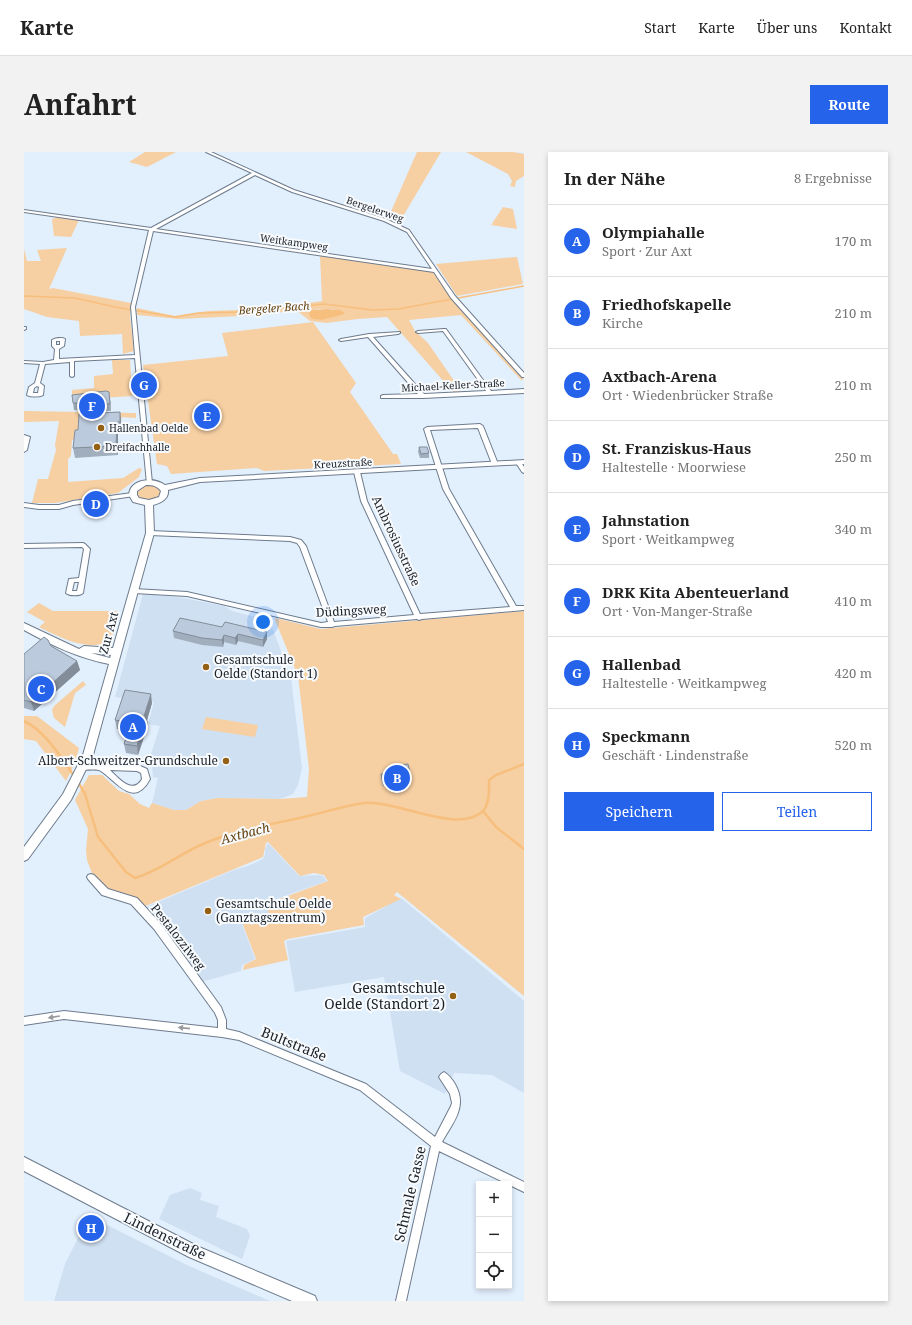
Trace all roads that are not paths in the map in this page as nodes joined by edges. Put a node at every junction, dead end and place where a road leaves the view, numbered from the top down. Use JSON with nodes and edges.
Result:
{"nodes":[{"id":1,"x":208,"y":152,"type":"edge"},
{"id":2,"x":256,"y":174,"type":"junction"},
{"id":3,"x":24,"y":211,"type":"edge"},
{"id":4,"x":151,"y":230,"type":"junction"},
{"id":5,"x":435,"y":271,"type":"junction"},
{"id":6,"x":418,"y":332,"type":"dead end"},
{"id":7,"x":398,"y":333,"type":"dead end"},
{"id":8,"x":369,"y":335,"type":"junction"},
{"id":9,"x":340,"y":340,"type":"dead end"},
{"id":10,"x":57,"y":348,"type":"dead end"},
{"id":11,"x":137,"y":356,"type":"junction"},
{"id":12,"x":56,"y":360,"type":"junction"},
{"id":13,"x":72,"y":360,"type":"junction"},
{"id":14,"x":24,"y":362,"type":"edge"},
{"id":15,"x":43,"y":363,"type":"junction"},
{"id":16,"x":72,"y":376,"type":"dead end"},
{"id":17,"x":524,"y":376,"type":"edge"},
{"id":18,"x":37,"y":384,"type":"dead end"},
{"id":19,"x":524,"y":391,"type":"edge"},
{"id":20,"x":490,"y":393,"type":"junction"},
{"id":21,"x":423,"y":396,"type":"junction"},
{"id":22,"x":384,"y":397,"type":"dead end"},
{"id":23,"x":24,"y":437,"type":"edge"},
{"id":24,"x":24,"y":450,"type":"edge"},
{"id":25,"x":522,"y":462,"type":"edge"},
{"id":26,"x":495,"y":464,"type":"junction"},
{"id":27,"x":439,"y":468,"type":"junction"},
{"id":28,"x":524,"y":471,"type":"edge"},
{"id":29,"x":357,"y":472,"type":"junction"},
{"id":30,"x":149,"y":483,"type":"junction"},
{"id":31,"x":164,"y":488,"type":"junction"},
{"id":32,"x":132,"y":495,"type":"junction"},
{"id":33,"x":149,"y":503,"type":"junction"},
{"id":34,"x":24,"y":505,"type":"edge"},
{"id":35,"x":150,"y":533,"type":"junction"},
{"id":36,"x":24,"y":546,"type":"edge"},
{"id":37,"x":82,"y":580,"type":"dead end"},
{"id":38,"x":134,"y":591,"type":"junction"},
{"id":39,"x":524,"y":608,"type":"edge"},
{"id":40,"x":514,"y":609,"type":"junction"},
{"id":41,"x":419,"y":618,"type":"junction"},
{"id":42,"x":332,"y":625,"type":"junction"},
{"id":43,"x":24,"y":626,"type":"edge"},
{"id":44,"x":116,"y":657,"type":"junction"},
{"id":45,"x":103,"y":768,"type":"junction"},
{"id":46,"x":80,"y":771,"type":"junction"},
{"id":47,"x":24,"y":856,"type":"edge"},
{"id":48,"x":91,"y":878,"type":"dead end"},
{"id":49,"x":24,"y":1021,"type":"edge"},
{"id":50,"x":222,"y":1033,"type":"junction"},
{"id":51,"x":444,"y":1077,"type":"dead end"},
{"id":52,"x":436,"y":1144,"type":"junction"},
{"id":53,"x":24,"y":1164,"type":"edge"},
{"id":54,"x":524,"y":1187,"type":"edge"},
{"id":55,"x":310,"y":1301,"type":"edge"},
{"id":56,"x":401,"y":1301,"type":"edge"}],
"edges":[{"from":1,"to":2,"type":"street","name":"Bergelerweg"},
{"from":2,"to":4,"type":"street"},
{"from":2,"to":5,"type":"street","name":"Bergelerweg"},
{"from":3,"to":4,"type":"street","name":"Weitkampweg"},
{"from":4,"to":5,"type":"street","name":"Weitkampweg"},
{"from":4,"to":11,"type":"street"},
{"from":5,"to":17,"type":"street","name":"Bergelerweg"},
{"from":6,"to":20,"type":"street"},
{"from":7,"to":8,"type":"street"},
{"from":8,"to":9,"type":"street"},
{"from":8,"to":21,"type":"street"},
{"from":10,"to":12,"type":"street"},
{"from":11,"to":13,"type":"street"},
{"from":11,"to":30,"type":"street"},
{"from":12,"to":13,"type":"street"},
{"from":12,"to":15,"type":"street"},
{"from":13,"to":16,"type":"street"},
{"from":14,"to":15,"type":"street"},
{"from":15,"to":18,"type":"street"},
{"from":19,"to":20,"type":"street","name":"Michael-Keller-Straße"},
{"from":20,"to":21,"type":"street","name":"Michael-Keller-Straße"},
{"from":21,"to":22,"type":"street","name":"Michael-Keller-Straße"},
{"from":23,"to":24,"type":"street"},
{"from":25,"to":26,"type":"street","name":"Kreuzstraße"},
{"from":25,"to":28,"type":"street"},
{"from":26,"to":27,"type":"street","name":"Kreuzstraße"},
{"from":26,"to":27,"type":"street"},
{"from":27,"to":29,"type":"street","name":"Kreuzstraße"},
{"from":27,"to":40,"type":"street"},
{"from":29,"to":31,"type":"street","name":"Kreuzstraße"},
{"from":29,"to":41,"type":"street","name":"Ambrosiusstraße"},
{"from":30,"to":31,"type":"street"},
{"from":30,"to":32,"type":"street"},
{"from":31,"to":33,"type":"street"},
{"from":32,"to":33,"type":"street"},
{"from":32,"to":34,"type":"street"},
{"from":33,"to":35,"type":"street","name":"Zur Axt"},
{"from":35,"to":38,"type":"street","name":"Zur Axt"},
{"from":35,"to":42,"type":"street"},
{"from":36,"to":37,"type":"street"},
{"from":38,"to":42,"type":"street","name":"Düdingsweg"},
{"from":38,"to":44,"type":"street","name":"Zur Axt"},
{"from":39,"to":40,"type":"street","name":"Düdingsweg"},
{"from":40,"to":41,"type":"street","name":"Düdingsweg"},
{"from":41,"to":42,"type":"street","name":"Düdingsweg"},
{"from":43,"to":44,"type":"street"},
{"from":44,"to":46,"type":"street","name":"Zur Axt"},
{"from":45,"to":45,"type":"street"},
{"from":45,"to":46,"type":"street"},
{"from":46,"to":47,"type":"street","name":"Zur Axt"},
{"from":48,"to":50,"type":"street","name":"Pestalozziweg"},
{"from":50,"to":49,"type":"street","name":"Bultstraße","one_way":true},
{"from":50,"to":52,"type":"street","name":"Bultstraße"},
{"from":51,"to":52,"type":"street","name":"Schmale Gasse"},
{"from":52,"to":54,"type":"street","name":"Bultstraße"},
{"from":52,"to":56,"type":"street","name":"Schmale Gasse"},
{"from":53,"to":55,"type":"street","name":"Lindenstraße"}]}
